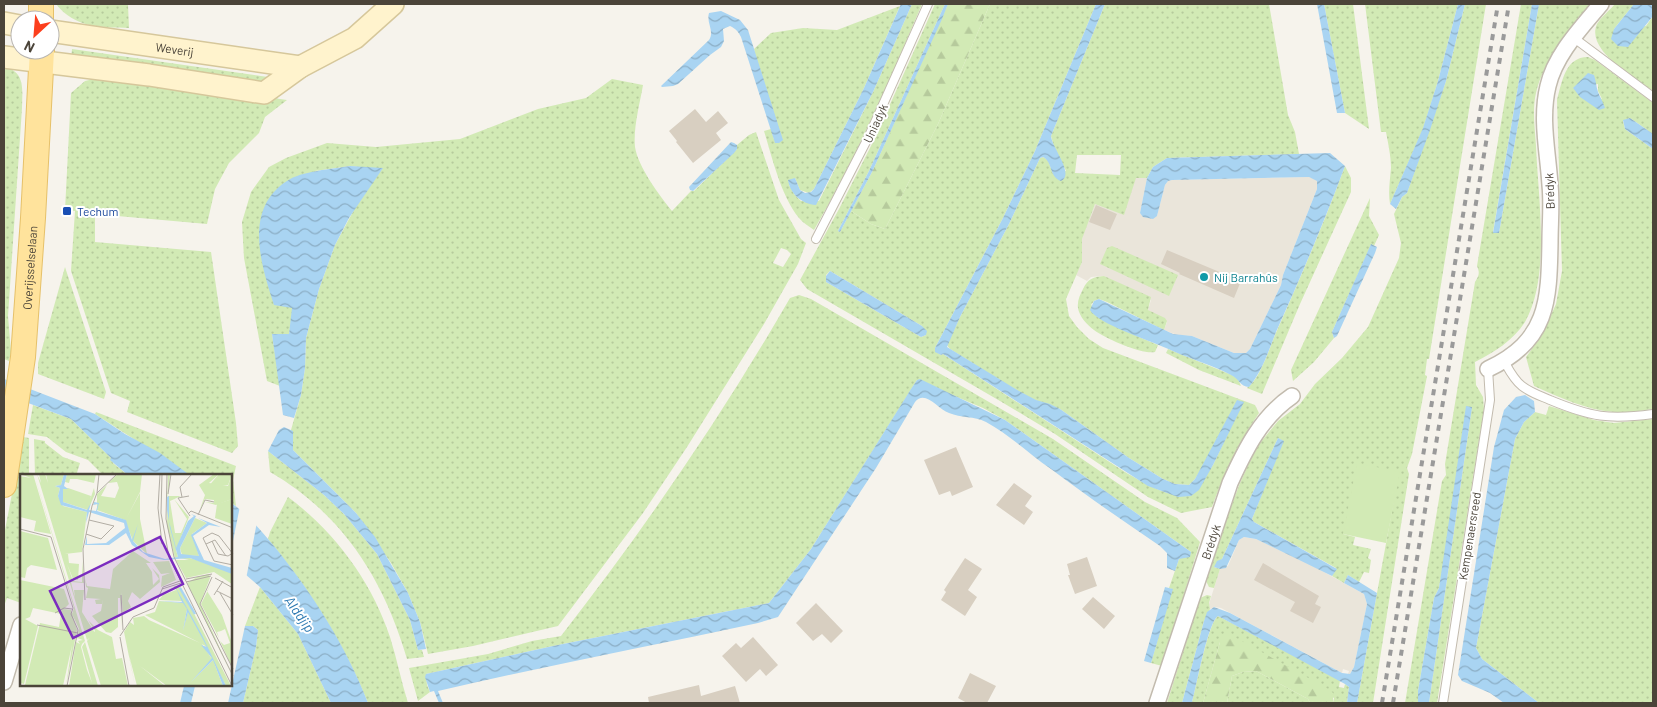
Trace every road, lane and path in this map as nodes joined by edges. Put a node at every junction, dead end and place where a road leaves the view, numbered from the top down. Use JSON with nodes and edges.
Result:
{"nodes":[{"id":1,"x":393,"y":4,"type":"edge"},
{"id":2,"x":928,"y":4,"type":"edge"},
{"id":3,"x":1601,"y":4,"type":"edge"},
{"id":4,"x":60,"y":32,"type":"edge"},
{"id":5,"x":1574,"y":38,"type":"junction"},
{"id":6,"x":42,"y":60,"type":"edge"},
{"id":7,"x":60,"y":60,"type":"edge"},
{"id":8,"x":300,"y":67,"type":"junction"},
{"id":9,"x":1653,"y":97,"type":"edge"},
{"id":10,"x":816,"y":239,"type":"dead end"},
{"id":11,"x":1504,"y":361,"type":"junction"},
{"id":12,"x":1488,"y":369,"type":"joint"},
{"id":13,"x":1292,"y":396,"type":"dead end"},
{"id":14,"x":1653,"y":414,"type":"edge"},
{"id":15,"x":4,"y":485,"type":"edge"},
{"id":16,"x":20,"y":629,"type":"edge"},
{"id":17,"x":4,"y":682,"type":"edge"},
{"id":18,"x":1157,"y":703,"type":"edge"},
{"id":19,"x":1443,"y":703,"type":"edge"}],
"edges":[{"from":1,"to":8,"type":"street"},
{"from":2,"to":10,"type":"lane","name":"Uniadyk"},
{"from":3,"to":5,"type":"street","name":"Brédyk"},
{"from":4,"to":8,"type":"street","name":"Weverij"},
{"from":5,"to":9,"type":"lane"},
{"from":5,"to":11,"type":"street","name":"Brédyk"},
{"from":6,"to":15,"type":"main road","name":"Overijsselselaan"},
{"from":7,"to":8,"type":"street"},
{"from":11,"to":12,"type":"street","name":"Brédyk"},
{"from":11,"to":14,"type":"lane"},
{"from":12,"to":19,"type":"lane","name":"Kempenaersreed"},
{"from":13,"to":18,"type":"street","name":"Brédyk"},
{"from":16,"to":17,"type":"street"}]}
